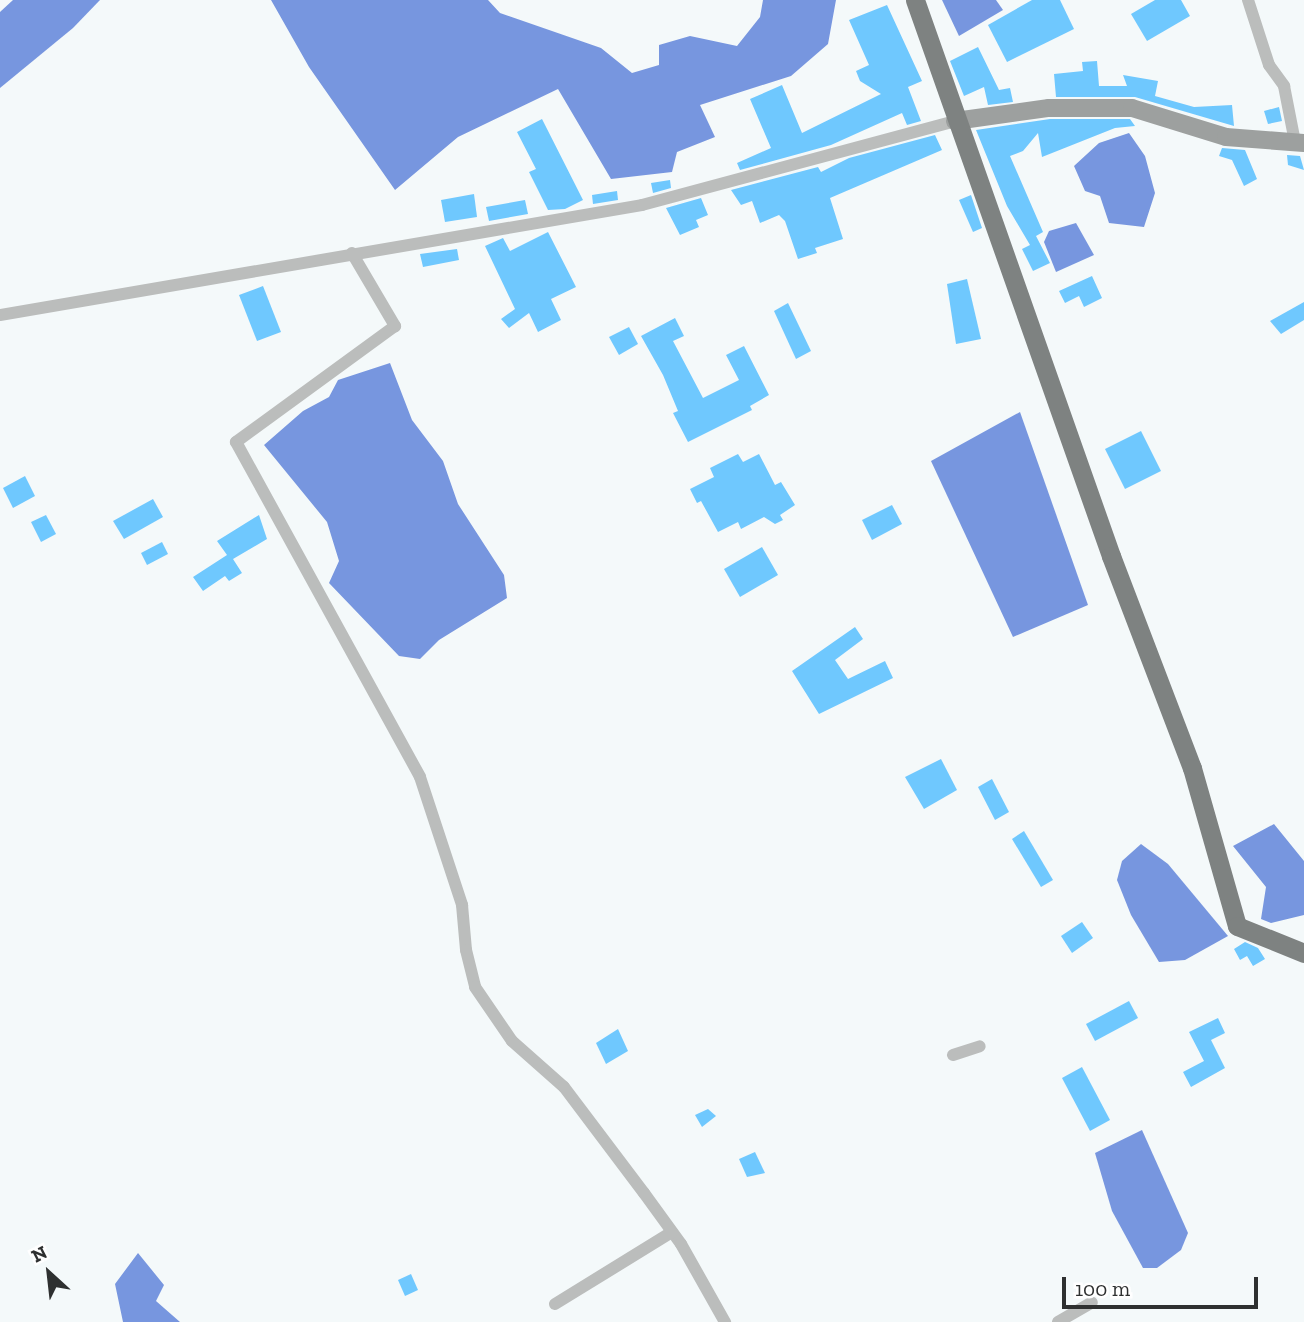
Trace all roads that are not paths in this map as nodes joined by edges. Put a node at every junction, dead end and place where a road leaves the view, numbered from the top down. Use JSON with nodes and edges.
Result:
{"nodes":[{"id":1,"x":915,"y":0,"type":"edge"},
{"id":2,"x":1248,"y":0,"type":"edge"},
{"id":3,"x":955,"y":121,"type":"junction"},
{"id":4,"x":1300,"y":143,"type":"edge"},
{"id":5,"x":352,"y":253,"type":"junction"},
{"id":6,"x":0,"y":315,"type":"edge"},
{"id":7,"x":1304,"y":953,"type":"edge"},
{"id":8,"x":980,"y":1046,"type":"dead end"},
{"id":9,"x":953,"y":1055,"type":"dead end"},
{"id":10,"x":672,"y":1232,"type":"junction"},
{"id":11,"x":1092,"y":1302,"type":"dead end"},
{"id":12,"x":555,"y":1304,"type":"dead end"},
{"id":13,"x":725,"y":1322,"type":"edge"},
{"id":14,"x":1058,"y":1322,"type":"edge"}],
"edges":[{"from":1,"to":3,"type":"highway"},
{"from":2,"to":4,"type":"street"},
{"from":3,"to":4,"type":"main road"},
{"from":3,"to":5,"type":"street"},
{"from":3,"to":7,"type":"highway"},
{"from":5,"to":6,"type":"street"},
{"from":5,"to":10,"type":"street"},
{"from":8,"to":9,"type":"street"},
{"from":10,"to":12,"type":"street"},
{"from":10,"to":13,"type":"street"},
{"from":11,"to":14,"type":"street"}]}
